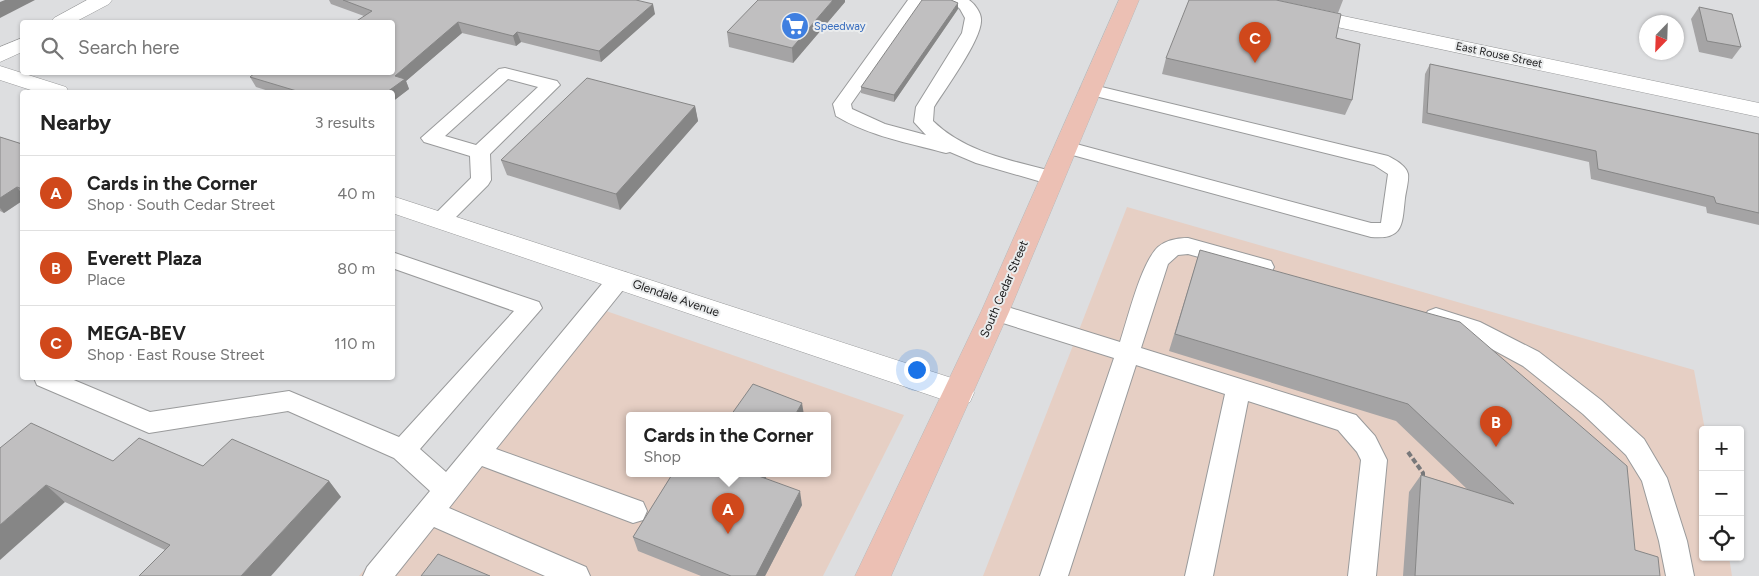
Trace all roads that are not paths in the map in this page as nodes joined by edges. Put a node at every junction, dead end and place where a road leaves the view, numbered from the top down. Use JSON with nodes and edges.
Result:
{"nodes":[{"id":1,"x":102,"y":0,"type":"edge"},
{"id":2,"x":916,"y":0,"type":"edge"},
{"id":3,"x":959,"y":0,"type":"edge"},
{"id":4,"x":1130,"y":0,"type":"edge"},
{"id":5,"x":1238,"y":0,"type":"edge"},
{"id":6,"x":65,"y":20,"type":"edge"},
{"id":7,"x":20,"y":45,"type":"edge"},
{"id":8,"x":0,"y":56,"type":"edge"},
{"id":9,"x":0,"y":73,"type":"edge"},
{"id":10,"x":1090,"y":89,"type":"junction"},
{"id":11,"x":52,"y":90,"type":"edge"},
{"id":12,"x":1759,"y":110,"type":"edge"},
{"id":13,"x":1065,"y":147,"type":"junction"},
{"id":14,"x":958,"y":150,"type":"junction"},
{"id":15,"x":480,"y":152,"type":"junction"},
{"id":16,"x":1052,"y":178,"type":"junction"},
{"id":17,"x":395,"y":205,"type":"edge"},
{"id":18,"x":442,"y":220,"type":"junction"},
{"id":19,"x":395,"y":261,"type":"edge"},
{"id":20,"x":1280,"y":272,"type":"edge"},
{"id":21,"x":619,"y":279,"type":"junction"},
{"id":22,"x":1415,"y":311,"type":"edge"},
{"id":23,"x":995,"y":312,"type":"junction"},
{"id":24,"x":1127,"y":352,"type":"junction"},
{"id":25,"x":51,"y":380,"type":"edge"},
{"id":26,"x":1238,"y":387,"type":"junction"},
{"id":27,"x":959,"y":393,"type":"junction"},
{"id":28,"x":403,"y":450,"type":"junction"},
{"id":29,"x":477,"y":453,"type":"junction"},
{"id":30,"x":447,"y":490,"type":"junction"},
{"id":31,"x":633,"y":511,"type":"dead end"},
{"id":32,"x":429,"y":512,"type":"junction"},
{"id":33,"x":377,"y":576,"type":"edge"},
{"id":34,"x":576,"y":576,"type":"edge"},
{"id":35,"x":873,"y":576,"type":"edge"},
{"id":36,"x":1054,"y":576,"type":"edge"},
{"id":37,"x":1199,"y":576,"type":"edge"},
{"id":38,"x":1362,"y":576,"type":"edge"},
{"id":39,"x":1680,"y":576,"type":"edge"}],
"edges":[{"from":1,"to":6,"type":"street"},
{"from":2,"to":14,"type":"lane"},
{"from":3,"to":14,"type":"lane"},
{"from":4,"to":10,"type":"main road","name":"South Cedar Street"},
{"from":5,"to":12,"type":"street","name":"East Rouse Street"},
{"from":7,"to":8,"type":"street"},
{"from":9,"to":11,"type":"street"},
{"from":10,"to":13,"type":"main road","name":"South Cedar Street"},
{"from":10,"to":13,"type":"lane"},
{"from":13,"to":16,"type":"main road","name":"South Cedar Street"},
{"from":14,"to":16,"type":"lane"},
{"from":15,"to":15,"type":"lane"},
{"from":15,"to":18,"type":"lane"},
{"from":16,"to":23,"type":"main road","name":"South Cedar Street"},
{"from":17,"to":18,"type":"street","name":"Glendale Avenue"},
{"from":18,"to":21,"type":"street","name":"Glendale Avenue"},
{"from":19,"to":28,"type":"lane"},
{"from":20,"to":24,"type":"lane"},
{"from":21,"to":27,"type":"street","name":"Glendale Avenue"},
{"from":21,"to":29,"type":"lane"},
{"from":22,"to":39,"type":"lane"},
{"from":23,"to":24,"type":"lane"},
{"from":23,"to":27,"type":"main road","name":"South Cedar Street"},
{"from":24,"to":26,"type":"lane"},
{"from":24,"to":36,"type":"lane"},
{"from":25,"to":28,"type":"lane"},
{"from":26,"to":37,"type":"lane"},
{"from":26,"to":38,"type":"lane"},
{"from":27,"to":35,"type":"main road","name":"South Cedar Street"},
{"from":28,"to":30,"type":"lane"},
{"from":29,"to":30,"type":"lane"},
{"from":29,"to":31,"type":"lane"},
{"from":30,"to":32,"type":"lane"},
{"from":32,"to":33,"type":"lane"},
{"from":32,"to":34,"type":"lane"}]}
